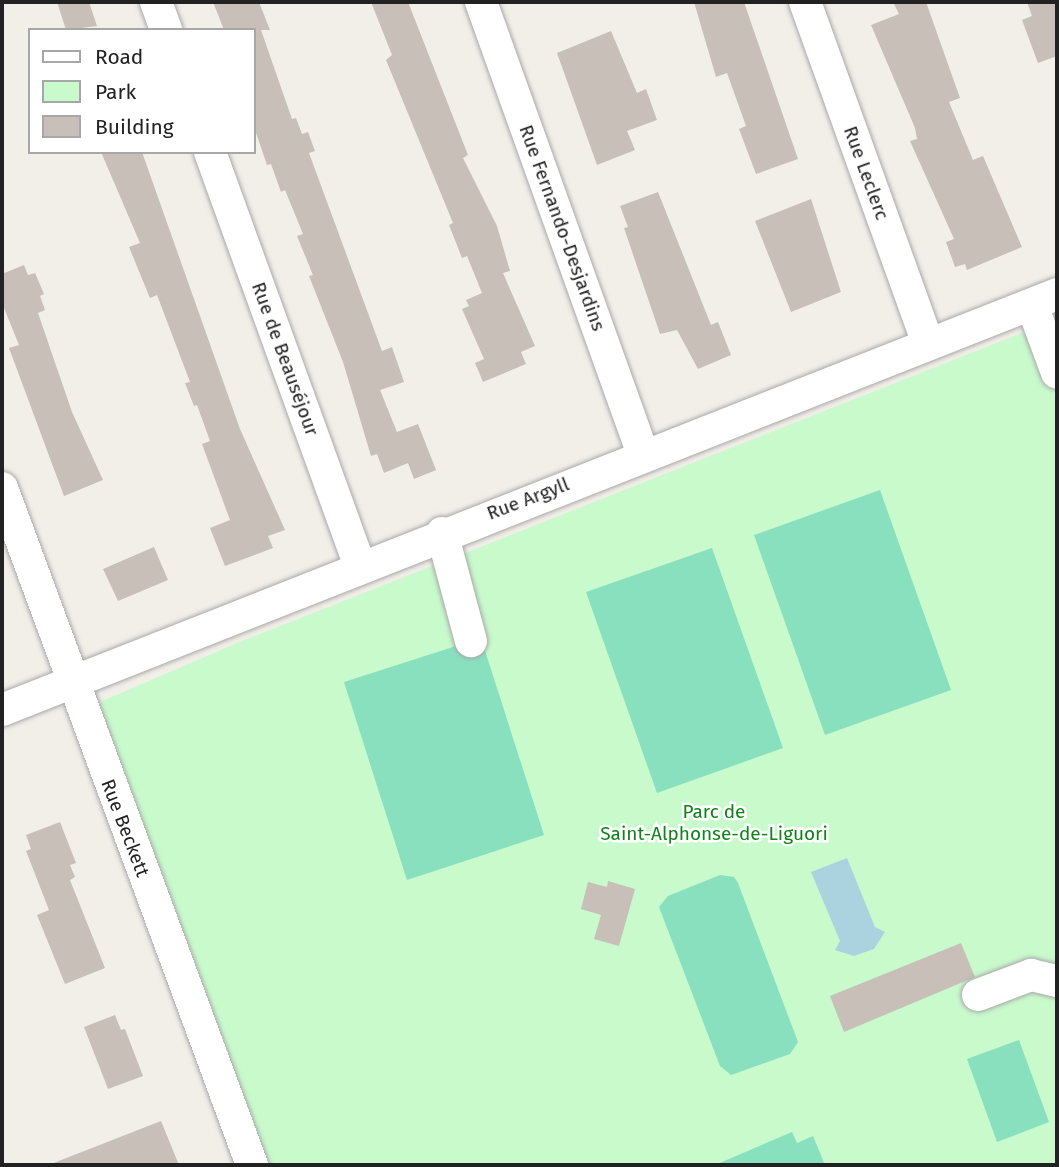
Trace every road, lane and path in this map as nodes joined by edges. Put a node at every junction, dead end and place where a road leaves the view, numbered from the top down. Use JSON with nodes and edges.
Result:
{"nodes":[{"id":1,"x":156,"y":2,"type":"edge"},
{"id":2,"x":481,"y":2,"type":"edge"},
{"id":3,"x":805,"y":2,"type":"edge"},
{"id":4,"x":165,"y":28,"type":"edge"},
{"id":5,"x":211,"y":154,"type":"edge"},
{"id":6,"x":1044,"y":300,"type":"edge"},
{"id":7,"x":929,"y":344,"type":"junction"},
{"id":8,"x":1057,"y":373,"type":"edge"},
{"id":9,"x":642,"y":454,"type":"junction"},
{"id":10,"x":2,"y":488,"type":"edge"},
{"id":11,"x":443,"y":533,"type":"junction"},
{"id":12,"x":360,"y":566,"type":"junction"},
{"id":13,"x":471,"y":641,"type":"dead end"},
{"id":14,"x":71,"y":683,"type":"junction"},
{"id":15,"x":2,"y":710,"type":"edge"},
{"id":16,"x":1057,"y":981,"type":"edge"},
{"id":17,"x":978,"y":995,"type":"dead end"},
{"id":18,"x":252,"y":1165,"type":"edge"}],
"edges":[{"from":1,"to":4,"type":"street"},
{"from":2,"to":9,"type":"street","name":"Rue Fernando-Desjardins"},
{"from":3,"to":7,"type":"street","name":"Rue Leclerc"},
{"from":5,"to":12,"type":"street","name":"Rue de Beauséjour"},
{"from":6,"to":7,"type":"street","name":"Rue Argyll"},
{"from":6,"to":8,"type":"street"},
{"from":7,"to":9,"type":"street","name":"Rue Argyll"},
{"from":9,"to":11,"type":"street","name":"Rue Argyll"},
{"from":10,"to":14,"type":"street","name":"Rue Beckett"},
{"from":11,"to":12,"type":"street","name":"Rue Argyll"},
{"from":11,"to":13,"type":"street"},
{"from":12,"to":14,"type":"street","name":"Rue Argyll"},
{"from":14,"to":15,"type":"street","name":"Rue Argyll"},
{"from":14,"to":18,"type":"street","name":"Rue Beckett"},
{"from":16,"to":17,"type":"street"}]}
